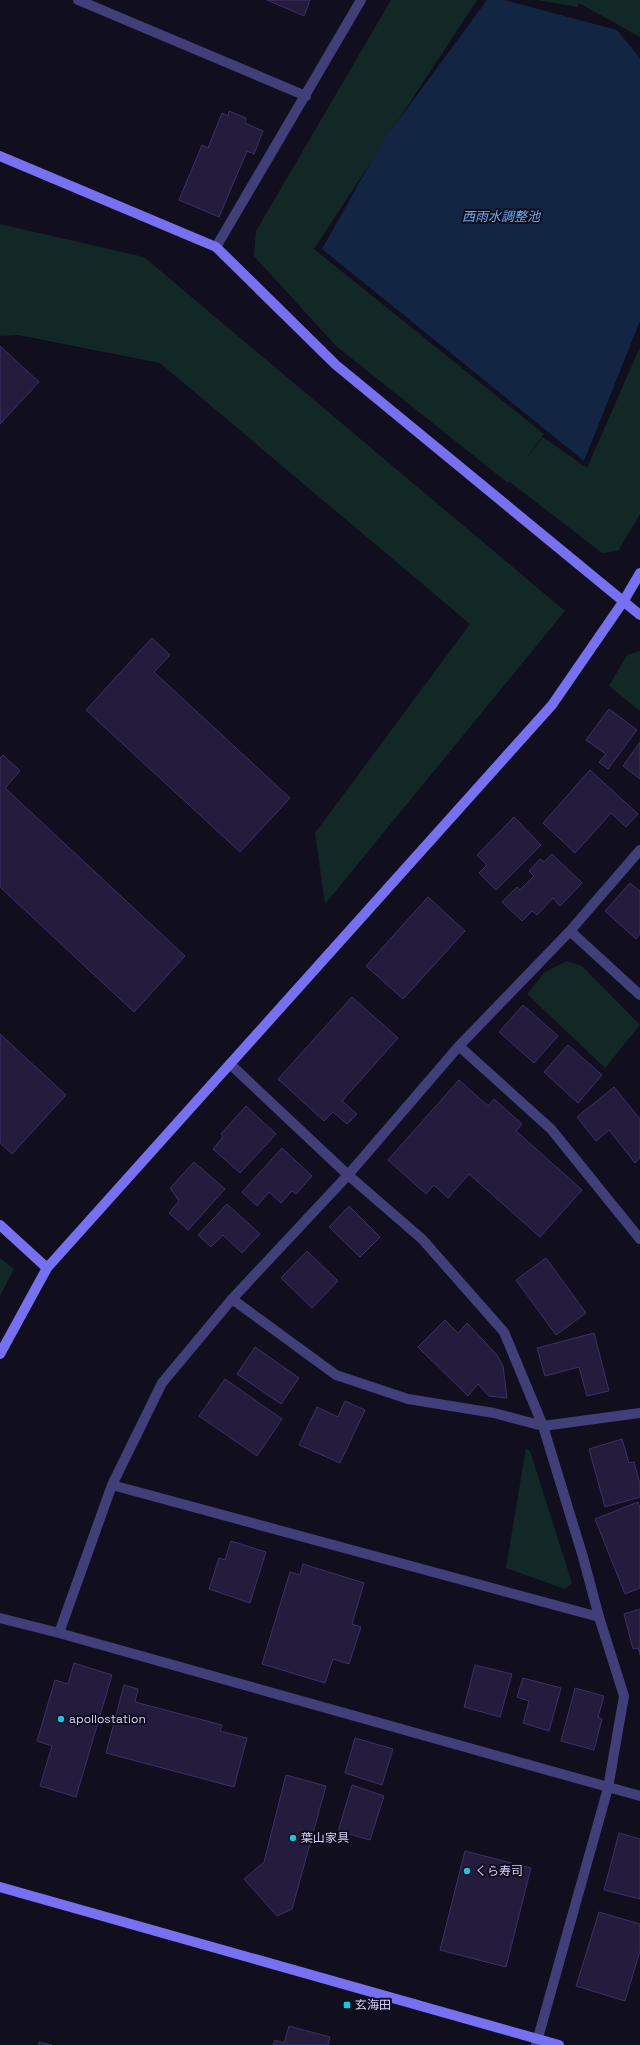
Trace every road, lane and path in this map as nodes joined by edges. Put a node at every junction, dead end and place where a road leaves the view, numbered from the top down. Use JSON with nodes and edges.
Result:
{"nodes":[{"id":1,"x":78,"y":0,"type":"edge"},
{"id":2,"x":361,"y":0,"type":"edge"},
{"id":3,"x":306,"y":96,"type":"junction"},
{"id":4,"x":0,"y":156,"type":"edge"},
{"id":5,"x":216,"y":247,"type":"junction"},
{"id":6,"x":640,"y":573,"type":"edge"},
{"id":7,"x":623,"y":602,"type":"junction"},
{"id":8,"x":640,"y":615,"type":"edge"},
{"id":9,"x":640,"y":850,"type":"edge"},
{"id":10,"x":570,"y":931,"type":"junction"},
{"id":11,"x":640,"y":995,"type":"edge"},
{"id":12,"x":459,"y":1046,"type":"junction"},
{"id":13,"x":230,"y":1064,"type":"junction"},
{"id":14,"x":348,"y":1175,"type":"junction"},
{"id":15,"x":0,"y":1225,"type":"edge"},
{"id":16,"x":640,"y":1239,"type":"edge"},
{"id":17,"x":47,"y":1268,"type":"junction"},
{"id":18,"x":232,"y":1299,"type":"junction"},
{"id":19,"x":0,"y":1354,"type":"edge"},
{"id":20,"x":640,"y":1413,"type":"edge"},
{"id":21,"x":543,"y":1426,"type":"junction"},
{"id":22,"x":112,"y":1485,"type":"junction"},
{"id":23,"x":599,"y":1617,"type":"junction"},
{"id":24,"x":0,"y":1618,"type":"edge"},
{"id":25,"x":59,"y":1633,"type":"junction"},
{"id":26,"x":608,"y":1788,"type":"junction"},
{"id":27,"x":640,"y":1796,"type":"edge"},
{"id":28,"x":0,"y":1887,"type":"edge"},
{"id":29,"x":537,"y":2042,"type":"edge"},
{"id":30,"x":559,"y":2045,"type":"edge"}],
"edges":[{"from":1,"to":3,"type":"street"},
{"from":2,"to":3,"type":"street"},
{"from":3,"to":5,"type":"street"},
{"from":4,"to":5,"type":"street"},
{"from":5,"to":7,"type":"street"},
{"from":6,"to":7,"type":"street"},
{"from":7,"to":8,"type":"street"},
{"from":7,"to":13,"type":"street"},
{"from":9,"to":10,"type":"street"},
{"from":10,"to":11,"type":"street"},
{"from":10,"to":12,"type":"street"},
{"from":12,"to":14,"type":"street"},
{"from":12,"to":16,"type":"street"},
{"from":13,"to":14,"type":"street"},
{"from":13,"to":17,"type":"street"},
{"from":14,"to":18,"type":"street"},
{"from":14,"to":21,"type":"street"},
{"from":15,"to":17,"type":"street"},
{"from":17,"to":19,"type":"street"},
{"from":18,"to":21,"type":"street"},
{"from":18,"to":22,"type":"street"},
{"from":20,"to":21,"type":"street"},
{"from":21,"to":23,"type":"street"},
{"from":22,"to":23,"type":"street"},
{"from":22,"to":25,"type":"street"},
{"from":23,"to":26,"type":"street"},
{"from":24,"to":25,"type":"street"},
{"from":25,"to":26,"type":"street"},
{"from":26,"to":27,"type":"street"},
{"from":26,"to":29,"type":"street"},
{"from":28,"to":29,"type":"street"},
{"from":29,"to":30,"type":"street"}]}
